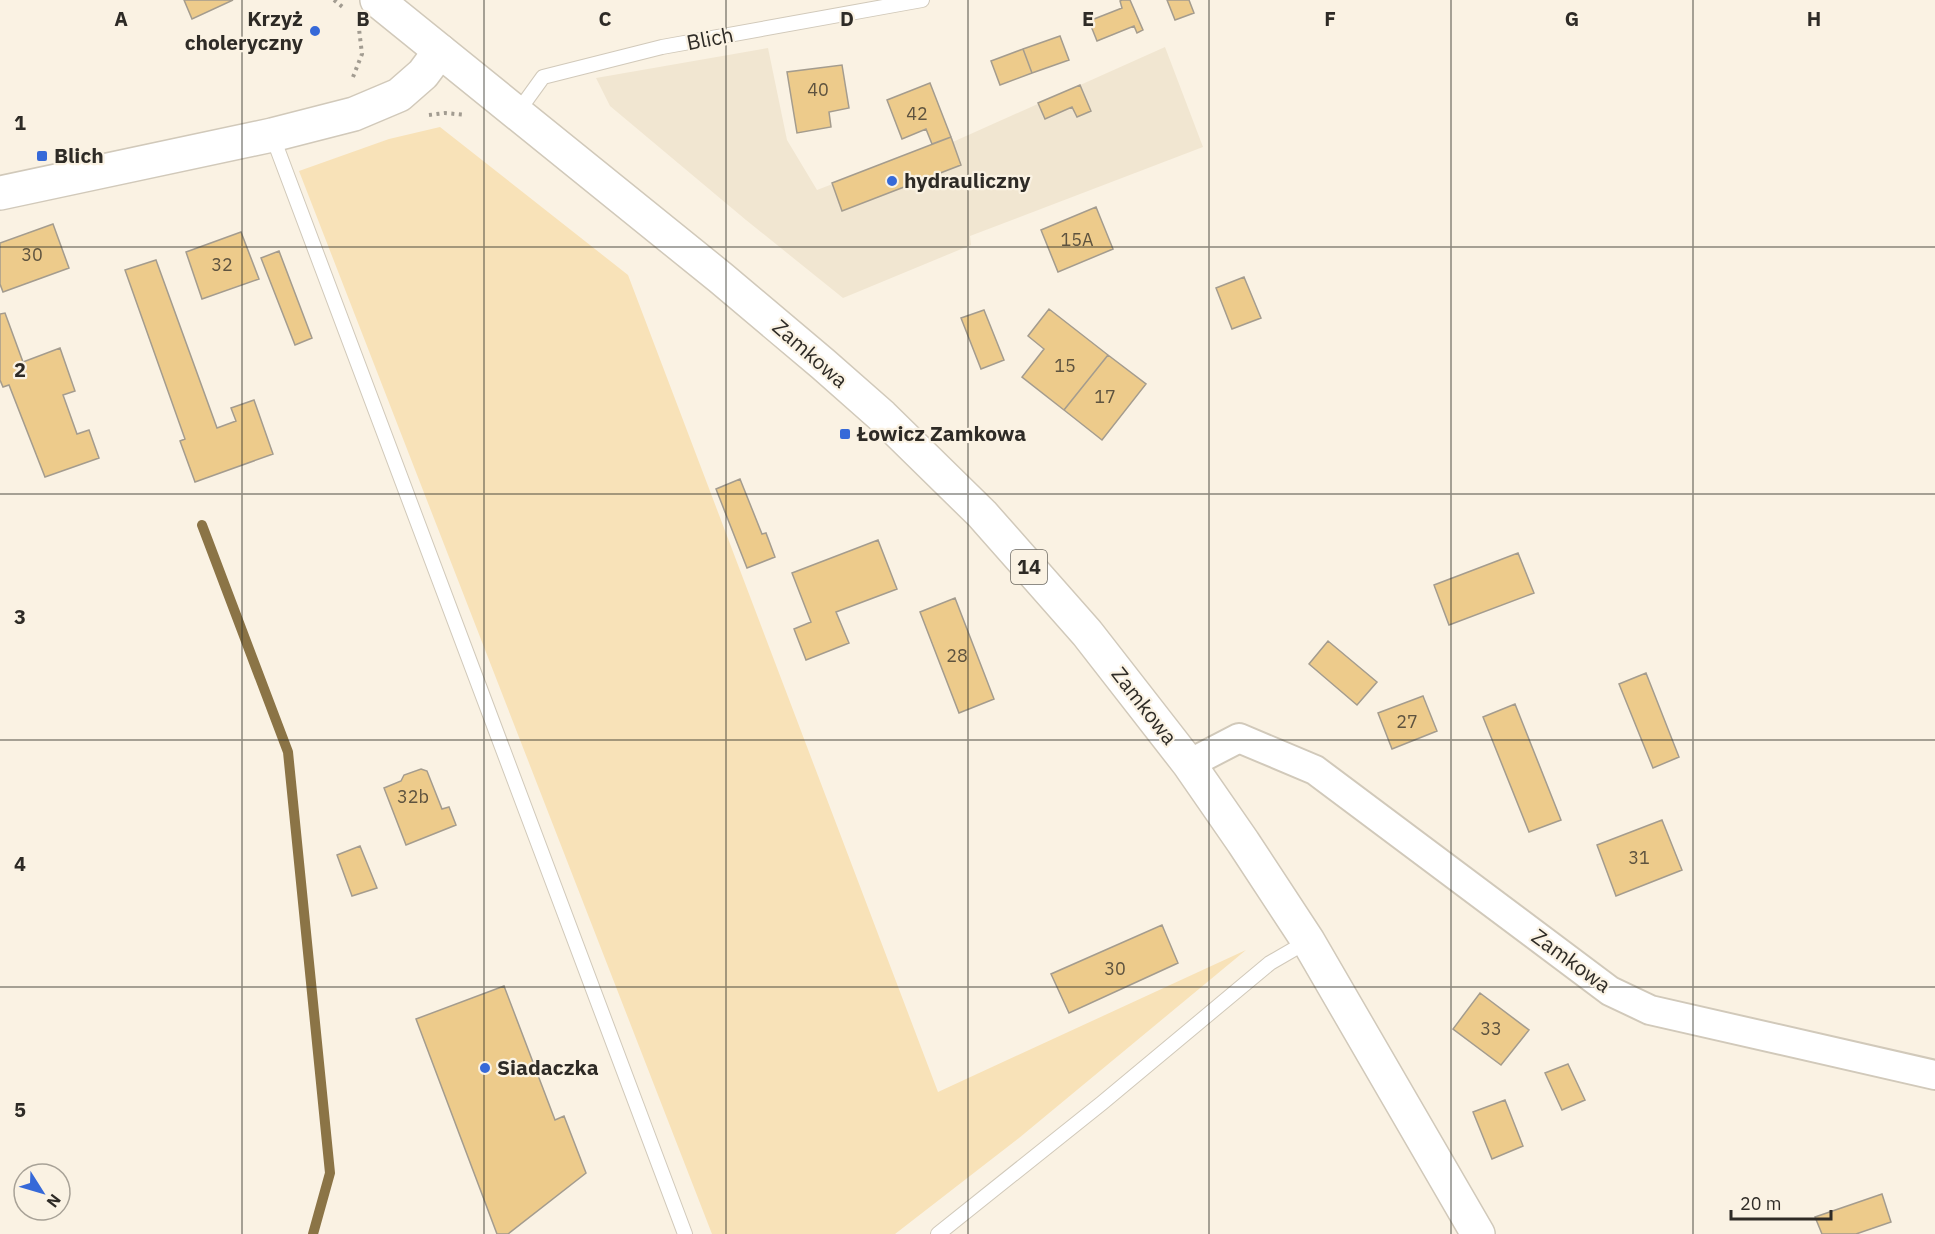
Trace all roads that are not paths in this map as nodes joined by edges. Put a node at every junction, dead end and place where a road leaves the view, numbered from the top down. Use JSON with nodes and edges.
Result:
{"nodes":[{"id":1,"x":922,"y":0,"type":"edge"},
{"id":2,"x":362,"y":12,"type":"edge"},
{"id":3,"x":440,"y":51,"type":"junction"},
{"id":4,"x":517,"y":113,"type":"junction"},
{"id":5,"x":273,"y":135,"type":"junction"},
{"id":6,"x":0,"y":193,"type":"edge"},
{"id":7,"x":1189,"y":764,"type":"junction"},
{"id":8,"x":1308,"y":941,"type":"junction"},
{"id":9,"x":1935,"y":1075,"type":"edge"},
{"id":10,"x":1473,"y":1227,"type":"edge"},
{"id":11,"x":685,"y":1234,"type":"edge"},
{"id":12,"x":938,"y":1234,"type":"edge"}],
"edges":[{"from":1,"to":4,"type":"lane","name":"Blich"},
{"from":2,"to":3,"type":"main road","name":"Zamkowa","number":"14"},
{"from":3,"to":4,"type":"main road","name":"Zamkowa","number":"14"},
{"from":3,"to":5,"type":"main road"},
{"from":4,"to":7,"type":"main road","name":"Zamkowa","number":"14"},
{"from":5,"to":6,"type":"main road"},
{"from":5,"to":11,"type":"lane"},
{"from":7,"to":8,"type":"main road","name":"Zamkowa","number":"14"},
{"from":7,"to":9,"type":"street","name":"Zamkowa"},
{"from":8,"to":10,"type":"main road","name":"Zamkowa","number":"14"},
{"from":8,"to":12,"type":"lane"}]}
